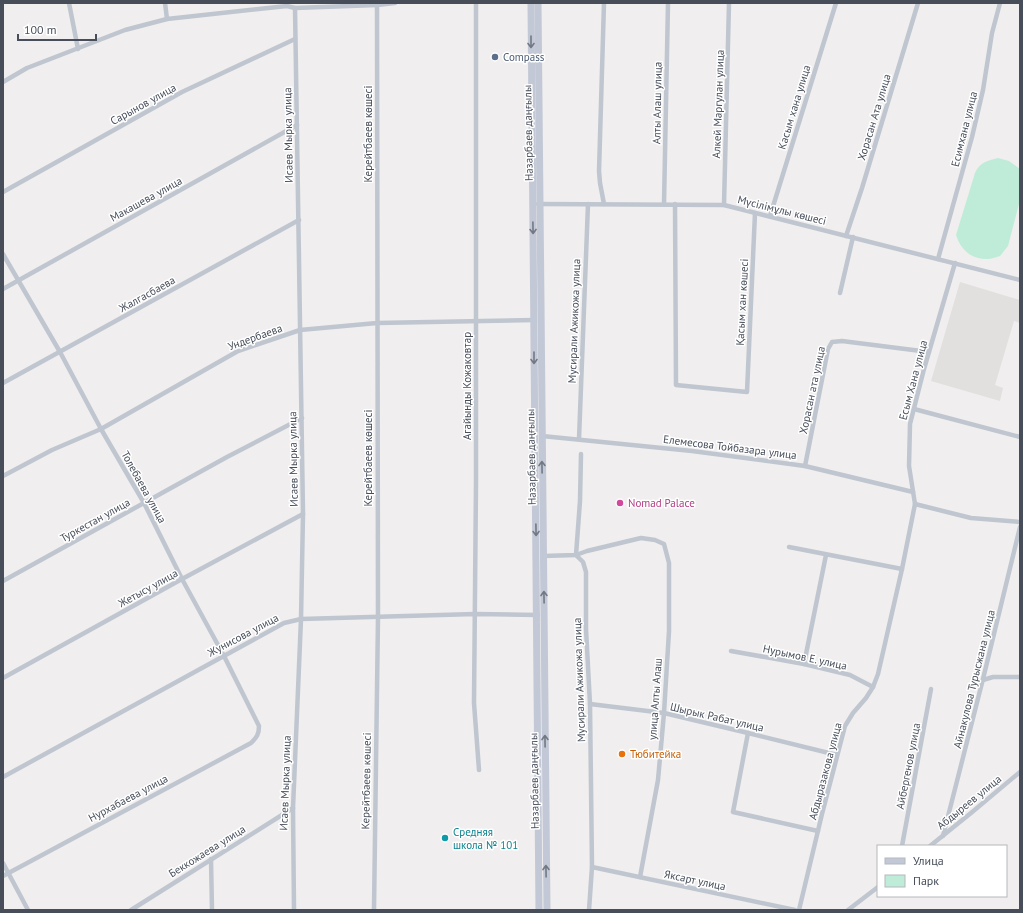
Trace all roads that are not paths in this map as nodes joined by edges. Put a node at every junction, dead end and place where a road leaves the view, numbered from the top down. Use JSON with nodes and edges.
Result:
{"nodes":[{"id":1,"x":69,"y":3,"type":"edge"},
{"id":2,"x":165,"y":3,"type":"edge"},
{"id":3,"x":395,"y":3,"type":"edge"},
{"id":4,"x":476,"y":3,"type":"edge"},
{"id":5,"x":531,"y":3,"type":"edge"},
{"id":6,"x":538,"y":3,"type":"edge"},
{"id":7,"x":604,"y":3,"type":"edge"},
{"id":8,"x":668,"y":3,"type":"edge"},
{"id":9,"x":729,"y":3,"type":"edge"},
{"id":10,"x":836,"y":3,"type":"edge"},
{"id":11,"x":918,"y":3,"type":"edge"},
{"id":12,"x":1000,"y":3,"type":"edge"},
{"id":13,"x":287,"y":4,"type":"edge"},
{"id":14,"x":377,"y":5,"type":"junction"},
{"id":15,"x":295,"y":8,"type":"junction"},
{"id":16,"x":167,"y":19,"type":"junction"},
{"id":17,"x":295,"y":39,"type":"junction"},
{"id":18,"x":78,"y":49,"type":"junction"},
{"id":19,"x":3,"y":82,"type":"edge"},
{"id":20,"x":297,"y":124,"type":"junction"},
{"id":21,"x":3,"y":192,"type":"edge"},
{"id":22,"x":536,"y":204,"type":"junction"},
{"id":23,"x":588,"y":204,"type":"junction"},
{"id":24,"x":604,"y":204,"type":"junction"},
{"id":25,"x":664,"y":204,"type":"junction"},
{"id":26,"x":675,"y":204,"type":"junction"},
{"id":27,"x":724,"y":205,"type":"junction"},
{"id":28,"x":755,"y":213,"type":"junction"},
{"id":29,"x":770,"y":216,"type":"junction"},
{"id":30,"x":298,"y":220,"type":"junction"},
{"id":31,"x":846,"y":236,"type":"junction"},
{"id":32,"x":853,"y":237,"type":"junction"},
{"id":33,"x":3,"y":254,"type":"edge"},
{"id":34,"x":938,"y":259,"type":"junction"},
{"id":35,"x":955,"y":263,"type":"junction"},
{"id":36,"x":1020,"y":280,"type":"edge"},
{"id":37,"x":19,"y":281,"type":"junction"},
{"id":38,"x":3,"y":289,"type":"edge"},
{"id":39,"x":840,"y":293,"type":"dead end"},
{"id":40,"x":537,"y":320,"type":"junction"},
{"id":41,"x":476,"y":322,"type":"junction"},
{"id":42,"x":377,"y":323,"type":"junction"},
{"id":43,"x":300,"y":330,"type":"junction"},
{"id":44,"x":60,"y":352,"type":"junction"},
{"id":45,"x":929,"y":352,"type":"junction"},
{"id":46,"x":3,"y":383,"type":"edge"},
{"id":47,"x":914,"y":409,"type":"junction"},
{"id":48,"x":302,"y":418,"type":"junction"},
{"id":49,"x":101,"y":428,"type":"junction"},
{"id":50,"x":542,"y":436,"type":"junction"},
{"id":51,"x":1020,"y":437,"type":"edge"},
{"id":52,"x":579,"y":439,"type":"junction"},
{"id":53,"x":581,"y":454,"type":"dead end"},
{"id":54,"x":805,"y":466,"type":"junction"},
{"id":55,"x":3,"y":476,"type":"edge"},
{"id":56,"x":913,"y":492,"type":"junction"},
{"id":57,"x":144,"y":503,"type":"junction"},
{"id":58,"x":915,"y":504,"type":"junction"},
{"id":59,"x":303,"y":514,"type":"junction"},
{"id":60,"x":1020,"y":522,"type":"edge"},
{"id":61,"x":1020,"y":527,"type":"edge"},
{"id":62,"x":789,"y":547,"type":"dead end"},
{"id":63,"x":576,"y":555,"type":"junction"},
{"id":64,"x":826,"y":555,"type":"junction"},
{"id":65,"x":543,"y":556,"type":"junction"},
{"id":66,"x":902,"y":569,"type":"junction"},
{"id":67,"x":182,"y":579,"type":"junction"},
{"id":68,"x":3,"y":581,"type":"edge"},
{"id":69,"x":475,"y":614,"type":"junction"},
{"id":70,"x":540,"y":615,"type":"junction"},
{"id":71,"x":378,"y":617,"type":"junction"},
{"id":72,"x":301,"y":619,"type":"junction"},
{"id":73,"x":731,"y":651,"type":"dead end"},
{"id":74,"x":224,"y":656,"type":"junction"},
{"id":75,"x":804,"y":664,"type":"junction"},
{"id":76,"x":1020,"y":677,"type":"edge"},
{"id":77,"x":3,"y":678,"type":"edge"},
{"id":78,"x":983,"y":680,"type":"junction"},
{"id":79,"x":873,"y":687,"type":"junction"},
{"id":80,"x":931,"y":689,"type":"dead end"},
{"id":81,"x":590,"y":704,"type":"junction"},
{"id":82,"x":664,"y":714,"type":"junction"},
{"id":83,"x":259,"y":733,"type":"joint"},
{"id":84,"x":748,"y":733,"type":"junction"},
{"id":85,"x":837,"y":754,"type":"junction"},
{"id":86,"x":479,"y":770,"type":"dead end"},
{"id":87,"x":1020,"y":772,"type":"edge"},
{"id":88,"x":3,"y":777,"type":"edge"},
{"id":89,"x":292,"y":808,"type":"junction"},
{"id":90,"x":818,"y":831,"type":"junction"},
{"id":91,"x":943,"y":836,"type":"junction"},
{"id":92,"x":902,"y":845,"type":"edge"},
{"id":93,"x":931,"y":845,"type":"edge"},
{"id":94,"x":211,"y":859,"type":"junction"},
{"id":95,"x":3,"y":863,"type":"edge"},
{"id":96,"x":592,"y":867,"type":"junction"},
{"id":97,"x":9,"y":873,"type":"junction"},
{"id":98,"x":3,"y":876,"type":"edge"},
{"id":99,"x":640,"y":877,"type":"junction"},
{"id":100,"x":877,"y":888,"type":"edge"},
{"id":101,"x":134,"y":909,"type":"edge"},
{"id":102,"x":28,"y":910,"type":"edge"},
{"id":103,"x":212,"y":910,"type":"edge"},
{"id":104,"x":294,"y":910,"type":"edge"},
{"id":105,"x":374,"y":910,"type":"edge"},
{"id":106,"x":539,"y":910,"type":"edge"},
{"id":107,"x":547,"y":910,"type":"edge"},
{"id":108,"x":590,"y":910,"type":"edge"},
{"id":109,"x":795,"y":910,"type":"edge"},
{"id":110,"x":799,"y":910,"type":"edge"},
{"id":111,"x":848,"y":910,"type":"edge"}],
"edges":[{"from":1,"to":18,"type":"street"},
{"from":2,"to":16,"type":"street"},
{"from":3,"to":14,"type":"street"},
{"from":4,"to":41,"type":"street","name":"Агайынды Кожаковтар"},
{"from":5,"to":22,"type":"main road","name":"Назарбаев даңғылы","one_way":true},
{"from":6,"to":22,"type":"main road","name":"Назарбаев даңғылы"},
{"from":7,"to":24,"type":"street"},
{"from":8,"to":25,"type":"street","name":"Алты Алаш улица"},
{"from":9,"to":27,"type":"street","name":"Алкей Маргулан улица"},
{"from":10,"to":29,"type":"street","name":"Касым хана улица"},
{"from":11,"to":31,"type":"street","name":"Хорасан Ата улица"},
{"from":12,"to":34,"type":"street","name":"Есимхана улица"},
{"from":13,"to":15,"type":"street"},
{"from":13,"to":16,"type":"street"},
{"from":14,"to":15,"type":"street"},
{"from":14,"to":42,"type":"street","name":"Керейтбаеев көшесі"},
{"from":15,"to":17,"type":"street","name":"Исаев Мырка улица"},
{"from":16,"to":18,"type":"street"},
{"from":17,"to":20,"type":"street","name":"Исаев Мырка улица"},
{"from":17,"to":21,"type":"street","name":"Сарынов улица"},
{"from":18,"to":19,"type":"street"},
{"from":20,"to":30,"type":"street","name":"Исаев Мырка улица"},
{"from":20,"to":37,"type":"street","name":"Макашева улица"},
{"from":22,"to":23,"type":"street","name":"Мүсілімұлы көшесі"},
{"from":22,"to":40,"type":"main road","name":"Назарбаев даңғылы"},
{"from":23,"to":24,"type":"street","name":"Мүсілімұлы көшесі"},
{"from":23,"to":52,"type":"street","name":"Мусирали Ажикожа улица"},
{"from":24,"to":25,"type":"street","name":"Мүсілімұлы көшесі"},
{"from":25,"to":26,"type":"street","name":"Мүсілімұлы көшесі"},
{"from":26,"to":27,"type":"street","name":"Мүсілімұлы көшесі"},
{"from":26,"to":28,"type":"street","name":"Қасым хан көшесі"},
{"from":27,"to":28,"type":"street","name":"Мүсілімұлы көшесі"},
{"from":28,"to":29,"type":"street","name":"Мүсілімұлы көшесі"},
{"from":29,"to":31,"type":"street","name":"Мүсілімұлы көшесі"},
{"from":30,"to":43,"type":"street","name":"Исаев Мырка улица"},
{"from":30,"to":44,"type":"street","name":"Жалгасбаева"},
{"from":31,"to":32,"type":"street","name":"Мүсілімұлы көшесі"},
{"from":32,"to":34,"type":"street","name":"Мүсілімұлы көшесі"},
{"from":32,"to":39,"type":"street"},
{"from":33,"to":37,"type":"street","name":"Толебаева улица"},
{"from":34,"to":35,"type":"street","name":"Мүсілімұлы көшесі"},
{"from":35,"to":36,"type":"street","name":"Мүсілімұлы көшесі"},
{"from":35,"to":45,"type":"street","name":"Есым Хана улица"},
{"from":37,"to":38,"type":"street","name":"Макашева улица"},
{"from":37,"to":44,"type":"street","name":"Толебаева улица"},
{"from":40,"to":41,"type":"street","name":"Ундербаева"},
{"from":40,"to":50,"type":"main road","name":"Назарбаев даңғылы"},
{"from":40,"to":70,"type":"main road","name":"Назарбаев даңғылы","one_way":true},
{"from":41,"to":42,"type":"street","name":"Ундербаева"},
{"from":41,"to":69,"type":"street","name":"Агайынды Кожаковтар"},
{"from":42,"to":43,"type":"street","name":"Ундербаева"},
{"from":42,"to":71,"type":"street","name":"Керейтбаеев көшесі"},
{"from":43,"to":48,"type":"street","name":"Исаев Мырка улица"},
{"from":43,"to":49,"type":"street","name":"Ундербаева"},
{"from":44,"to":46,"type":"street","name":"Жалгасбаева"},
{"from":44,"to":49,"type":"street","name":"Толебаева улица"},
{"from":45,"to":47,"type":"street","name":"Есым Хана улица"},
{"from":45,"to":54,"type":"street","name":"Хорасан ата улица"},
{"from":47,"to":51,"type":"street"},
{"from":47,"to":56,"type":"street","name":"Есым Хана улица"},
{"from":48,"to":57,"type":"street","name":"Туркестан улица"},
{"from":48,"to":59,"type":"street","name":"Исаев Мырка улица"},
{"from":49,"to":55,"type":"street","name":"Ундербаева"},
{"from":49,"to":57,"type":"street","name":"Толебаева улица"},
{"from":50,"to":52,"type":"street","name":"Елемесова Тойбазара улица"},
{"from":65,"to":50,"type":"main road","name":"Назарбаев даңғылы","one_way":true},
{"from":52,"to":54,"type":"street","name":"Елемесова Тойбазара улица"},
{"from":53,"to":63,"type":"street"},
{"from":54,"to":56,"type":"street","name":"Елемесова Тойбазара улица"},
{"from":56,"to":58,"type":"street","name":"Есым Хана улица"},
{"from":57,"to":67,"type":"street","name":"Толебаева улица"},
{"from":57,"to":68,"type":"street","name":"Туркестан улица"},
{"from":58,"to":60,"type":"street"},
{"from":58,"to":66,"type":"street","name":"Абдыразакова улица"},
{"from":59,"to":67,"type":"street","name":"Жетысу улица"},
{"from":59,"to":72,"type":"street","name":"Исаев Мырка улица"},
{"from":61,"to":78,"type":"street","name":"Айнакулова Турысжана улица"},
{"from":62,"to":64,"type":"street"},
{"from":63,"to":65,"type":"street"},
{"from":63,"to":81,"type":"street","name":"Мусирали Ажикожа улица"},
{"from":63,"to":82,"type":"street","name":"улица Алты Алаш"},
{"from":64,"to":66,"type":"street"},
{"from":64,"to":75,"type":"street"},
{"from":70,"to":65,"type":"main road","name":"Назарбаев даңғылы","one_way":true},
{"from":66,"to":79,"type":"street","name":"Абдыразакова улица"},
{"from":67,"to":74,"type":"street","name":"Толебаева улица"},
{"from":67,"to":77,"type":"street","name":"Жетысу улица"},
{"from":69,"to":70,"type":"street","name":"Жунисова улица"},
{"from":69,"to":71,"type":"street","name":"Жунисова улица"},
{"from":69,"to":86,"type":"street","name":"Агайынды Кожаковтар"},
{"from":70,"to":106,"type":"main road","name":"Назарбаев даңғылы"},
{"from":107,"to":70,"type":"main road","name":"Назарбаев даңғылы","one_way":true},
{"from":71,"to":72,"type":"street","name":"Жунисова улица"},
{"from":71,"to":105,"type":"street","name":"Керейтбаеев көшесі"},
{"from":72,"to":74,"type":"street","name":"Жунисова улица"},
{"from":72,"to":89,"type":"street","name":"Исаев Мырка улица"},
{"from":73,"to":75,"type":"street","name":"Нурымов Е. улица"},
{"from":74,"to":83,"type":"street","name":"Толебаева улица"},
{"from":74,"to":88,"type":"street","name":"Жунисова улица"},
{"from":75,"to":79,"type":"street","name":"Нурымов Е. улица"},
{"from":76,"to":78,"type":"street"},
{"from":78,"to":91,"type":"street","name":"Айнакулова Турысжана улица"},
{"from":79,"to":85,"type":"street","name":"Абдыразакова улица"},
{"from":80,"to":92,"type":"street","name":"Айбергенов улица"},
{"from":81,"to":82,"type":"street","name":"Шырык Рабат улица"},
{"from":81,"to":96,"type":"street","name":"Мусирали Ажикожа улица"},
{"from":82,"to":84,"type":"street","name":"Шырык Рабат улица"},
{"from":82,"to":99,"type":"street","name":"улица Алты Алаш"},
{"from":83,"to":97,"type":"street","name":"Нурхабаева улица"},
{"from":84,"to":85,"type":"street","name":"Шырык Рабат улица"},
{"from":84,"to":90,"type":"street"},
{"from":85,"to":90,"type":"street","name":"Абдыразакова улица"},
{"from":87,"to":91,"type":"street","name":"Абдыреев улица"},
{"from":89,"to":94,"type":"street","name":"Беккожаева улица"},
{"from":89,"to":104,"type":"street","name":"Исаев Мырка улица"},
{"from":90,"to":110,"type":"street","name":"Абдыразакова улица"},
{"from":91,"to":93,"type":"street","name":"Абдыреев улица"},
{"from":94,"to":101,"type":"street","name":"Беккожаева улица"},
{"from":94,"to":103,"type":"street"},
{"from":95,"to":97,"type":"street"},
{"from":96,"to":99,"type":"street","name":"Яксарт улица"},
{"from":96,"to":108,"type":"street","name":"Мусирали Ажикожа улица"},
{"from":97,"to":98,"type":"street","name":"Нурхабаева улица"},
{"from":97,"to":102,"type":"street"},
{"from":99,"to":109,"type":"street","name":"Яксарт улица"},
{"from":100,"to":111,"type":"street"}]}
